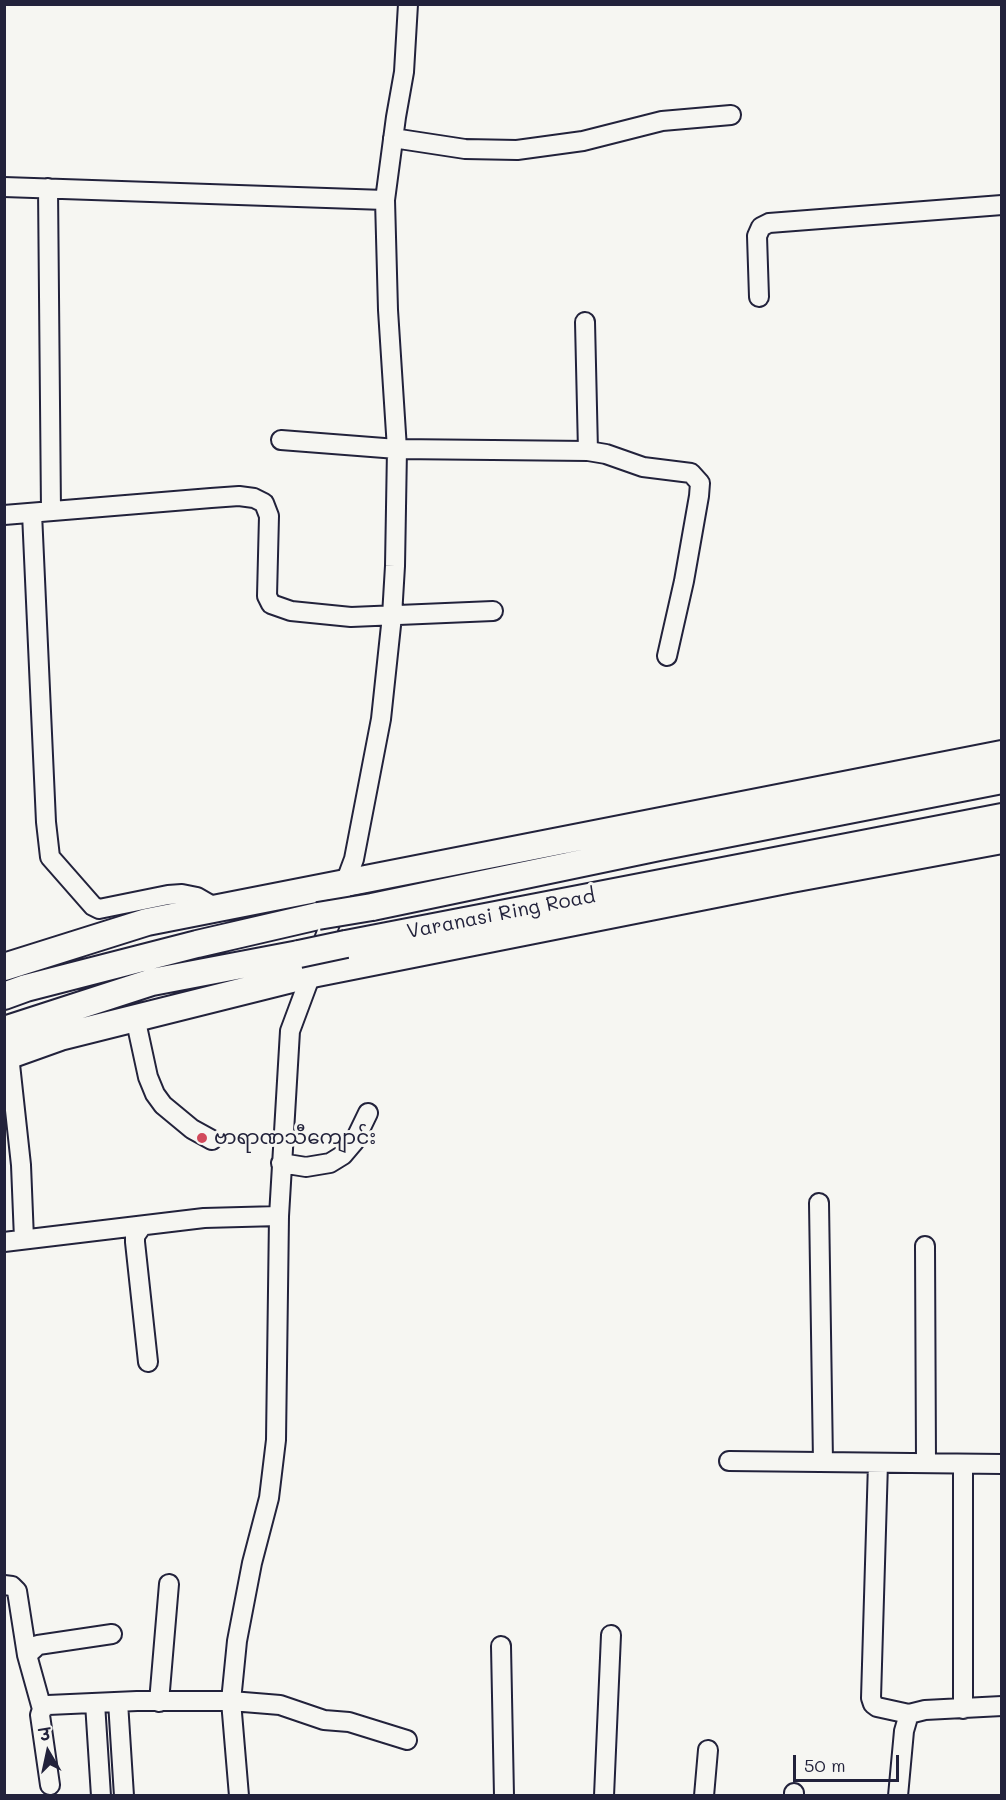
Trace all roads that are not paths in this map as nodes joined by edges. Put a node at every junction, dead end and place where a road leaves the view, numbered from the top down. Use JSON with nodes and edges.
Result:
{"nodes":[{"id":1,"x":408,"y":4,"type":"edge"},
{"id":2,"x":731,"y":115,"type":"dead end"},
{"id":3,"x":393,"y":138,"type":"junction"},
{"id":4,"x":4,"y":187,"type":"edge"},
{"id":5,"x":48,"y":188,"type":"junction"},
{"id":6,"x":385,"y":200,"type":"junction"},
{"id":7,"x":1002,"y":205,"type":"edge"},
{"id":8,"x":759,"y":297,"type":"dead end"},
{"id":9,"x":585,"y":321,"type":"dead end"},
{"id":10,"x":281,"y":440,"type":"dead end"},
{"id":11,"x":397,"y":449,"type":"junction"},
{"id":12,"x":588,"y":451,"type":"junction"},
{"id":13,"x":51,"y":511,"type":"junction"},
{"id":14,"x":32,"y":513,"type":"junction"},
{"id":15,"x":4,"y":515,"type":"edge"},
{"id":16,"x":493,"y":611,"type":"dead end"},
{"id":17,"x":392,"y":616,"type":"junction"},
{"id":18,"x":667,"y":656,"type":"dead end"},
{"id":19,"x":1002,"y":754,"type":"edge"},
{"id":20,"x":1002,"y":780,"type":"edge"},
{"id":21,"x":1002,"y":817,"type":"edge"},
{"id":22,"x":1002,"y":840,"type":"edge"},
{"id":23,"x":346,"y":882,"type":"junction"},
{"id":24,"x":216,"y":908,"type":"junction"},
{"id":25,"x":306,"y":964,"type":"junction"},
{"id":26,"x":4,"y":967,"type":"edge"},
{"id":27,"x":4,"y":996,"type":"edge"},
{"id":28,"x":135,"y":1017,"type":"junction"},
{"id":29,"x":4,"y":1030,"type":"edge"},
{"id":30,"x":7,"y":1056,"type":"edge"},
{"id":31,"x":368,"y":1113,"type":"dead end"},
{"id":32,"x":212,"y":1140,"type":"dead end"},
{"id":33,"x":281,"y":1163,"type":"junction"},
{"id":34,"x":819,"y":1203,"type":"dead end"},
{"id":35,"x":279,"y":1216,"type":"junction"},
{"id":36,"x":142,"y":1226,"type":"junction"},
{"id":37,"x":24,"y":1239,"type":"junction"},
{"id":38,"x":4,"y":1242,"type":"edge"},
{"id":39,"x":925,"y":1246,"type":"dead end"},
{"id":40,"x":148,"y":1362,"type":"dead end"},
{"id":41,"x":729,"y":1461,"type":"dead end"},
{"id":42,"x":823,"y":1462,"type":"junction"},
{"id":43,"x":878,"y":1463,"type":"junction"},
{"id":44,"x":926,"y":1463,"type":"junction"},
{"id":45,"x":1002,"y":1464,"type":"edge"},
{"id":46,"x":963,"y":1465,"type":"junction"},
{"id":47,"x":169,"y":1584,"type":"dead end"},
{"id":48,"x":4,"y":1585,"type":"edge"},
{"id":49,"x":112,"y":1634,"type":"dead end"},
{"id":50,"x":611,"y":1635,"type":"dead end"},
{"id":51,"x":501,"y":1646,"type":"dead end"},
{"id":52,"x":27,"y":1655,"type":"junction"},
{"id":53,"x":159,"y":1701,"type":"junction"},
{"id":54,"x":231,"y":1701,"type":"junction"},
{"id":55,"x":118,"y":1702,"type":"junction"},
{"id":56,"x":95,"y":1703,"type":"junction"},
{"id":57,"x":1002,"y":1706,"type":"edge"},
{"id":58,"x":42,"y":1709,"type":"junction"},
{"id":59,"x":963,"y":1709,"type":"junction"},
{"id":60,"x":909,"y":1714,"type":"junction"},
{"id":61,"x":407,"y":1740,"type":"dead end"},
{"id":62,"x":708,"y":1750,"type":"dead end"},
{"id":63,"x":50,"y":1785,"type":"dead end"},
{"id":64,"x":101,"y":1796,"type":"edge"},
{"id":65,"x":124,"y":1796,"type":"edge"},
{"id":66,"x":238,"y":1796,"type":"edge"},
{"id":67,"x":504,"y":1796,"type":"edge"},
{"id":68,"x":604,"y":1796,"type":"edge"},
{"id":69,"x":704,"y":1796,"type":"edge"},
{"id":70,"x":898,"y":1796,"type":"edge"}],
"edges":[{"from":1,"to":3,"type":"street"},
{"from":2,"to":3,"type":"street"},
{"from":3,"to":6,"type":"street"},
{"from":4,"to":5,"type":"street"},
{"from":5,"to":6,"type":"street"},
{"from":5,"to":13,"type":"street"},
{"from":6,"to":11,"type":"street"},
{"from":7,"to":8,"type":"street"},
{"from":9,"to":12,"type":"street"},
{"from":10,"to":11,"type":"street"},
{"from":11,"to":12,"type":"street"},
{"from":11,"to":17,"type":"street"},
{"from":12,"to":18,"type":"street"},
{"from":13,"to":14,"type":"street"},
{"from":13,"to":17,"type":"street"},
{"from":14,"to":15,"type":"street"},
{"from":14,"to":24,"type":"street"},
{"from":16,"to":17,"type":"street"},
{"from":17,"to":23,"type":"street"},
{"from":19,"to":23,"type":"highway"},
{"from":20,"to":27,"type":"highway","name":"Varanasi Ring Road","bridge":true},
{"from":21,"to":25,"type":"highway","name":"Varanasi Ring Road","bridge":true},
{"from":22,"to":25,"type":"highway"},
{"from":23,"to":24,"type":"highway"},
{"from":23,"to":25,"type":"street"},
{"from":24,"to":26,"type":"highway"},
{"from":25,"to":28,"type":"highway"},
{"from":25,"to":29,"type":"highway","name":"Varanasi Ring Road"},
{"from":25,"to":33,"type":"street"},
{"from":28,"to":30,"type":"highway"},
{"from":28,"to":32,"type":"street"},
{"from":30,"to":37,"type":"street"},
{"from":31,"to":33,"type":"street"},
{"from":33,"to":35,"type":"street"},
{"from":34,"to":42,"type":"street"},
{"from":35,"to":36,"type":"street"},
{"from":35,"to":54,"type":"street"},
{"from":36,"to":37,"type":"street"},
{"from":36,"to":40,"type":"street"},
{"from":37,"to":38,"type":"street"},
{"from":39,"to":44,"type":"street"},
{"from":41,"to":42,"type":"street"},
{"from":42,"to":43,"type":"street"},
{"from":43,"to":44,"type":"street"},
{"from":43,"to":60,"type":"street"},
{"from":44,"to":46,"type":"street"},
{"from":45,"to":46,"type":"street"},
{"from":46,"to":59,"type":"street"},
{"from":47,"to":53,"type":"street"},
{"from":48,"to":52,"type":"street"},
{"from":49,"to":52,"type":"street"},
{"from":50,"to":68,"type":"street"},
{"from":51,"to":67,"type":"street"},
{"from":52,"to":58,"type":"street"},
{"from":53,"to":54,"type":"street"},
{"from":53,"to":55,"type":"street"},
{"from":54,"to":61,"type":"street"},
{"from":54,"to":66,"type":"street"},
{"from":55,"to":56,"type":"street"},
{"from":55,"to":65,"type":"street"},
{"from":56,"to":58,"type":"street"},
{"from":56,"to":64,"type":"street"},
{"from":57,"to":59,"type":"street"},
{"from":58,"to":63,"type":"street"},
{"from":59,"to":60,"type":"street"},
{"from":60,"to":70,"type":"street"},
{"from":62,"to":69,"type":"street"}]}
